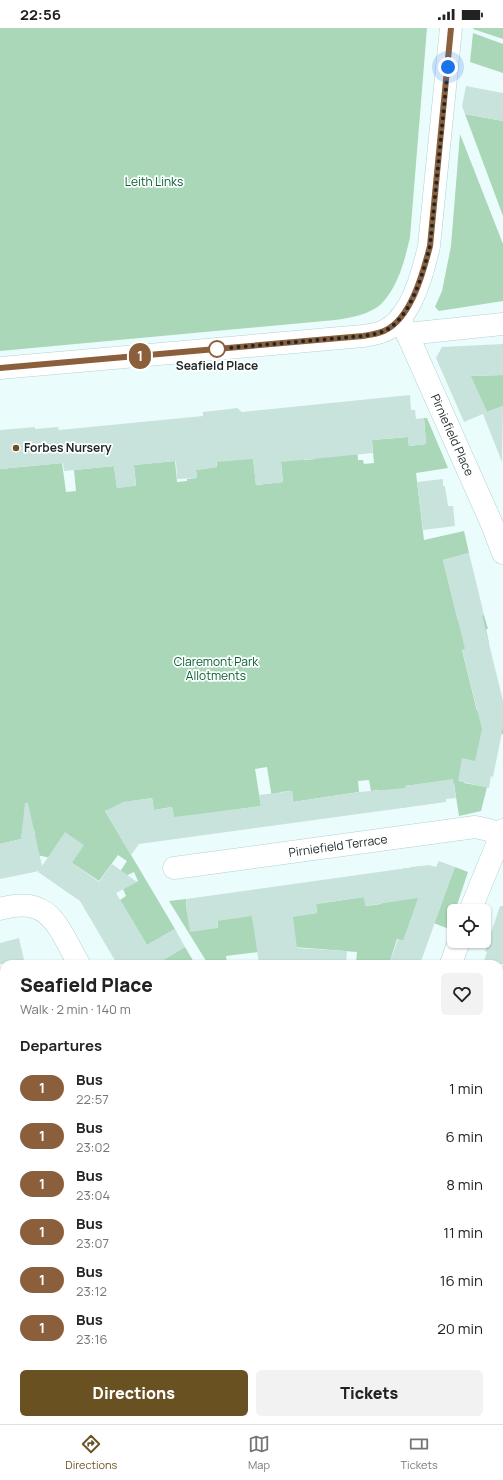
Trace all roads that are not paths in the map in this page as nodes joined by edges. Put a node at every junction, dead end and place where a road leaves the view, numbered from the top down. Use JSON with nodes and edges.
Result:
{"nodes":[{"id":1,"x":451,"y":28,"type":"edge"},
{"id":2,"x":503,"y":324,"type":"edge"},
{"id":3,"x":403,"y":326,"type":"junction"},
{"id":4,"x":0,"y":368,"type":"edge"},
{"id":5,"x":503,"y":553,"type":"edge"},
{"id":6,"x":502,"y":833,"type":"edge"},
{"id":7,"x":174,"y":868,"type":"dead end"},
{"id":8,"x":473,"y":904,"type":"edge"},
{"id":9,"x":0,"y":909,"type":"edge"},
{"id":10,"x":456,"y":948,"type":"edge"},
{"id":11,"x":77,"y":960,"type":"edge"},
{"id":12,"x":452,"y":960,"type":"edge"}],
"edges":[{"from":1,"to":3,"type":"street"},
{"from":2,"to":3,"type":"street"},
{"from":3,"to":4,"type":"street"},
{"from":3,"to":5,"type":"street","name":"Pirniefield Place"},
{"from":6,"to":7,"type":"street","name":"Pirniefield Terrace"},
{"from":6,"to":8,"type":"street"},
{"from":9,"to":11,"type":"street"},
{"from":10,"to":12,"type":"street"}]}
